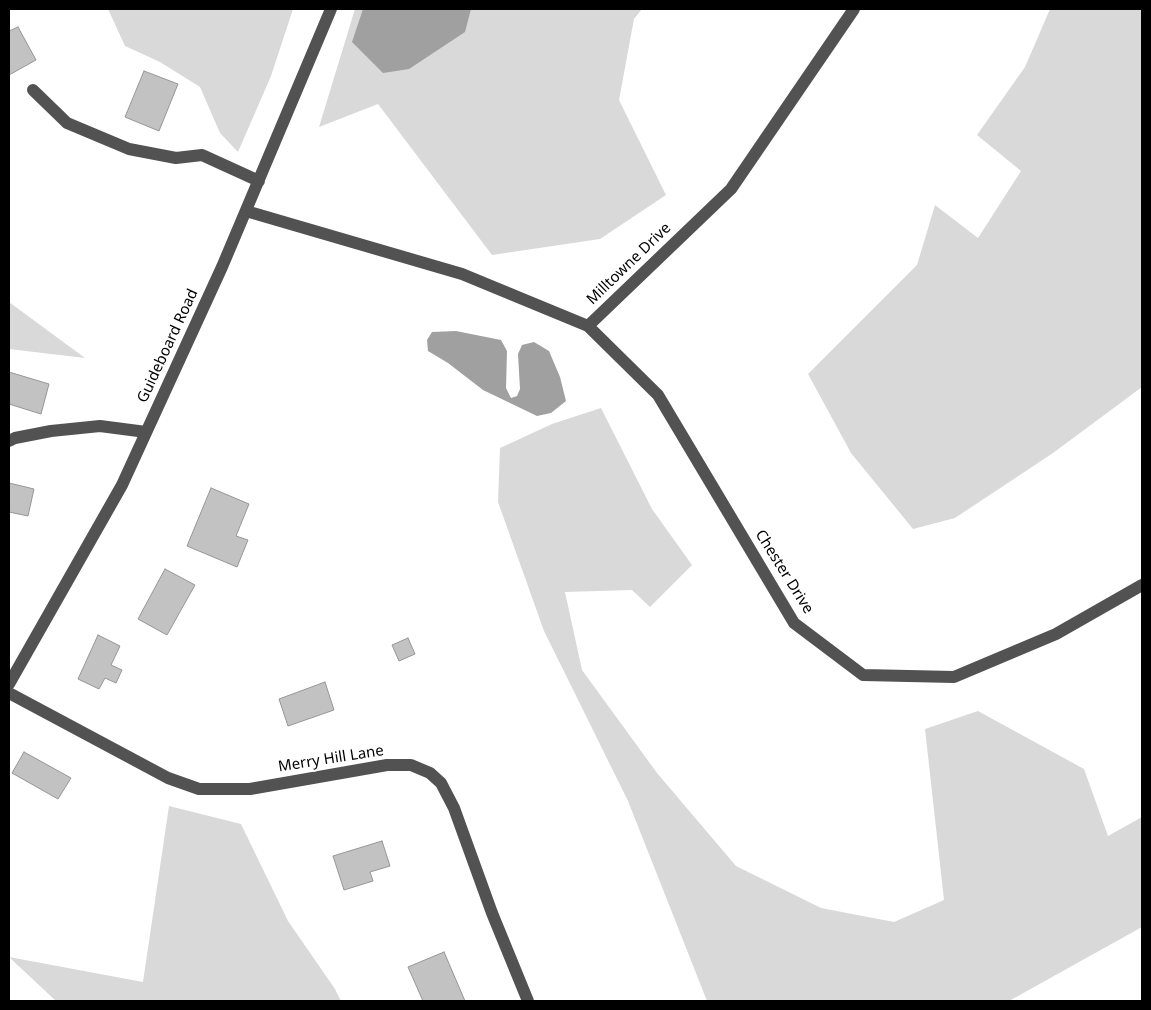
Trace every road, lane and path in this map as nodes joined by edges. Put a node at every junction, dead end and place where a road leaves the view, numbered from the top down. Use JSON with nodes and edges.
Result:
{"nodes":[{"id":1,"x":331,"y":9,"type":"edge"},
{"id":2,"x":854,"y":9,"type":"edge"},
{"id":3,"x":33,"y":90,"type":"dead end"},
{"id":4,"x":258,"y":181,"type":"junction"},
{"id":5,"x":246,"y":211,"type":"junction"},
{"id":6,"x":588,"y":326,"type":"junction"},
{"id":7,"x":146,"y":432,"type":"junction"},
{"id":8,"x":9,"y":441,"type":"edge"},
{"id":9,"x":1142,"y":585,"type":"edge"},
{"id":10,"x":9,"y":684,"type":"edge"},
{"id":11,"x":9,"y":693,"type":"edge"},
{"id":12,"x":528,"y":1001,"type":"edge"}],
"edges":[{"from":1,"to":4,"type":"street","name":"Guideboard Road"},
{"from":2,"to":6,"type":"street","name":"Milltowne Drive"},
{"from":3,"to":4,"type":"street"},
{"from":4,"to":5,"type":"street","name":"Guideboard Road"},
{"from":5,"to":6,"type":"street","name":"Milltowne Drive"},
{"from":5,"to":7,"type":"street","name":"Guideboard Road"},
{"from":6,"to":9,"type":"street","name":"Chester Drive"},
{"from":7,"to":8,"type":"street"},
{"from":7,"to":10,"type":"street","name":"Guideboard Road"},
{"from":11,"to":12,"type":"street","name":"Merry Hill Lane"}]}
